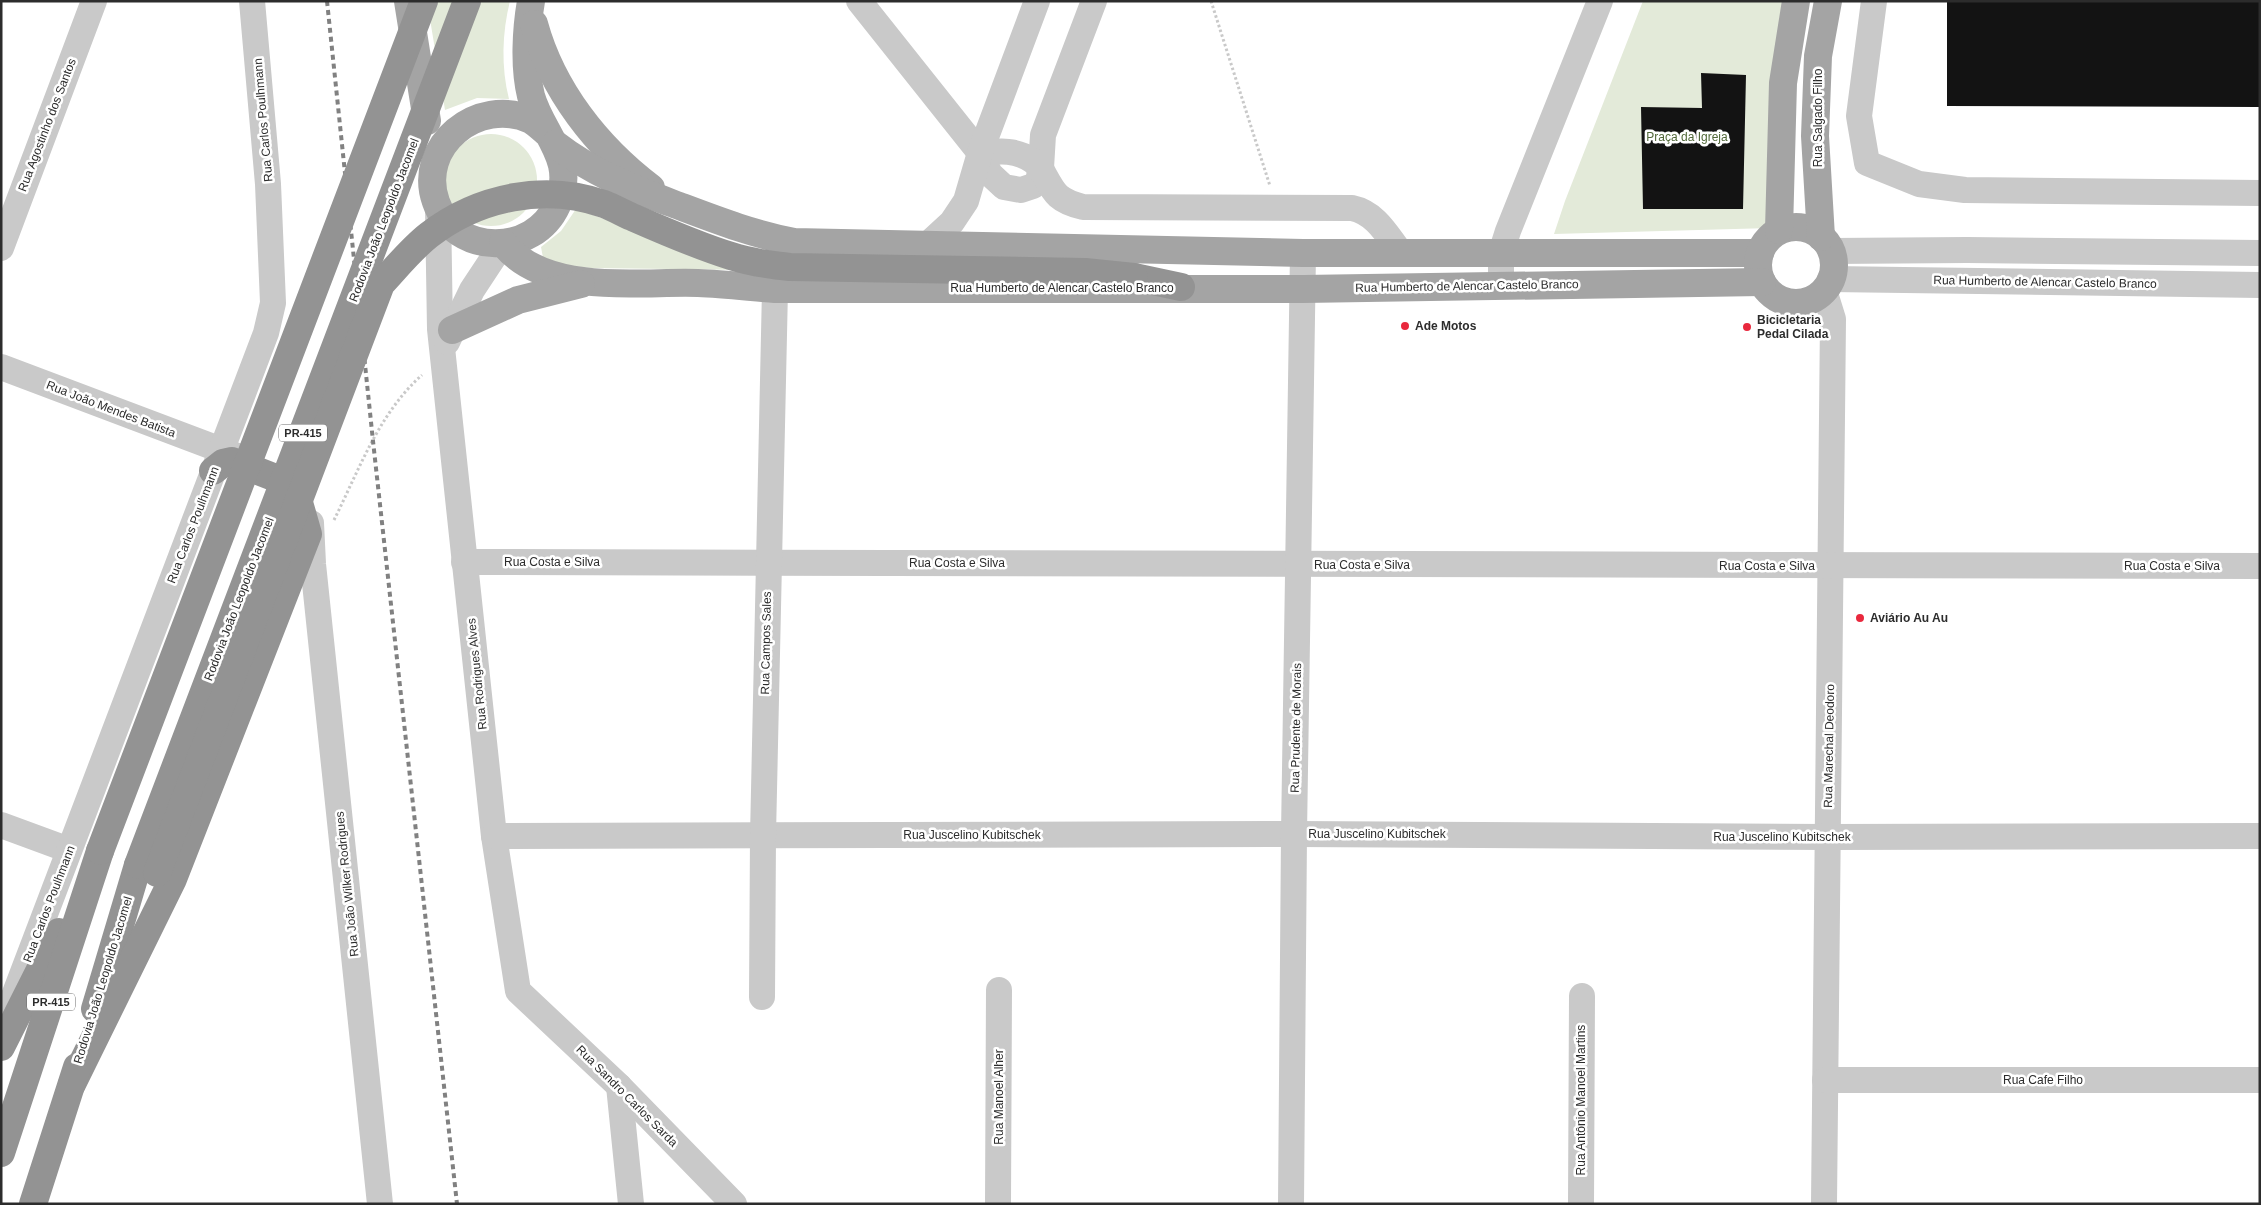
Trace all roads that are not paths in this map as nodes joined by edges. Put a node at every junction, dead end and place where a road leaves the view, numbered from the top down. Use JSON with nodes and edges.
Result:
{"nodes":[{"id":1,"x":94,"y":1,"type":"edge"},
{"id":2,"x":252,"y":1,"type":"edge"},
{"id":3,"x":408,"y":1,"type":"edge"},
{"id":4,"x":424,"y":1,"type":"edge"},
{"id":5,"x":467,"y":1,"type":"edge"},
{"id":6,"x":859,"y":1,"type":"edge"},
{"id":7,"x":1037,"y":1,"type":"edge"},
{"id":8,"x":1094,"y":1,"type":"edge"},
{"id":9,"x":1600,"y":1,"type":"edge"},
{"id":10,"x":1874,"y":1,"type":"edge"},
{"id":11,"x":530,"y":4,"type":"edge"},
{"id":12,"x":1795,"y":6,"type":"edge"},
{"id":13,"x":1827,"y":9,"type":"edge"},
{"id":14,"x":551,"y":138,"type":"junction"},
{"id":15,"x":980,"y":153,"type":"junction"},
{"id":16,"x":434,"y":160,"type":"junction"},
{"id":17,"x":1041,"y":168,"type":"junction"},
{"id":18,"x":2260,"y":193,"type":"edge"},
{"id":19,"x":673,"y":204,"type":"junction"},
{"id":20,"x":438,"y":208,"type":"junction"},
{"id":21,"x":1779,"y":230,"type":"junction"},
{"id":22,"x":503,"y":243,"type":"junction"},
{"id":23,"x":1826,"y":244,"type":"junction"},
{"id":24,"x":927,"y":245,"type":"junction"},
{"id":25,"x":1,"y":248,"type":"edge"},
{"id":26,"x":1303,"y":253,"type":"junction"},
{"id":27,"x":1401,"y":253,"type":"junction"},
{"id":28,"x":1501,"y":253,"type":"junction"},
{"id":29,"x":1760,"y":253,"type":"junction"},
{"id":30,"x":2260,"y":253,"type":"edge"},
{"id":31,"x":594,"y":282,"type":"junction"},
{"id":32,"x":1762,"y":282,"type":"junction"},
{"id":33,"x":1827,"y":284,"type":"junction"},
{"id":34,"x":2260,"y":285,"type":"edge"},
{"id":35,"x":1501,"y":286,"type":"junction"},
{"id":36,"x":1181,"y":287,"type":"junction"},
{"id":37,"x":1303,"y":288,"type":"junction"},
{"id":38,"x":775,"y":289,"type":"junction"},
{"id":39,"x":446,"y":346,"type":"junction"},
{"id":40,"x":1,"y":367,"type":"edge"},
{"id":41,"x":217,"y":461,"type":"junction"},
{"id":42,"x":464,"y":562,"type":"junction"},
{"id":43,"x":768,"y":562,"type":"junction"},
{"id":44,"x":313,"y":564,"type":"joint"},
{"id":45,"x":1298,"y":565,"type":"junction"},
{"id":46,"x":1832,"y":566,"type":"junction"},
{"id":47,"x":2260,"y":566,"type":"edge"},
{"id":48,"x":1,"y":825,"type":"edge"},
{"id":49,"x":1294,"y":834,"type":"junction"},
{"id":50,"x":494,"y":836,"type":"junction"},
{"id":51,"x":763,"y":836,"type":"junction"},
{"id":52,"x":2260,"y":836,"type":"edge"},
{"id":53,"x":1828,"y":837,"type":"junction"},
{"id":54,"x":69,"y":850,"type":"junction"},
{"id":55,"x":100,"y":851,"type":"junction"},
{"id":56,"x":147,"y":869,"type":"junction"},
{"id":57,"x":999,"y":990,"type":"dead end"},
{"id":58,"x":518,"y":991,"type":"joint"},
{"id":59,"x":1582,"y":996,"type":"dead end"},
{"id":60,"x":762,"y":997,"type":"dead end"},
{"id":61,"x":1,"y":1029,"type":"edge"},
{"id":62,"x":1,"y":1047,"type":"edge"},
{"id":63,"x":1825,"y":1080,"type":"junction"},
{"id":64,"x":2260,"y":1080,"type":"edge"},
{"id":65,"x":72,"y":1084,"type":"junction"},
{"id":66,"x":619,"y":1086,"type":"junction"},
{"id":67,"x":1,"y":1153,"type":"edge"},
{"id":68,"x":33,"y":1204,"type":"edge"},
{"id":69,"x":380,"y":1204,"type":"edge"},
{"id":70,"x":631,"y":1204,"type":"edge"},
{"id":71,"x":734,"y":1204,"type":"edge"},
{"id":72,"x":998,"y":1204,"type":"edge"},
{"id":73,"x":1291,"y":1204,"type":"edge"},
{"id":74,"x":1581,"y":1204,"type":"edge"},
{"id":75,"x":1824,"y":1204,"type":"edge"}],
"edges":[{"from":1,"to":25,"type":"street","name":"Rua Agostinho dos Santos"},
{"from":2,"to":41,"type":"street","name":"Rua Carlos Poulhmann"},
{"from":3,"to":16,"type":"main road"},
{"from":4,"to":55,"type":"highway","number":"PR-415","bridge":true},
{"from":5,"to":56,"type":"highway","name":"Rodovia João Leopoldo Jacomel","number":"PR-415","bridge":true},
{"from":6,"to":15,"type":"street"},
{"from":7,"to":15,"type":"street"},
{"from":8,"to":17,"type":"street"},
{"from":9,"to":28,"type":"street"},
{"from":10,"to":18,"type":"street"},
{"from":11,"to":14,"type":"main road"},
{"from":11,"to":19,"type":"main road"},
{"from":12,"to":13,"type":"main road"},
{"from":12,"to":21,"type":"main road"},
{"from":13,"to":23,"type":"main road","name":"Rua Salgado Filho"},
{"from":14,"to":16,"type":"main road"},
{"from":14,"to":19,"type":"main road"},
{"from":14,"to":22,"type":"main road"},
{"from":15,"to":17,"type":"street"},
{"from":15,"to":17,"type":"street"},
{"from":15,"to":24,"type":"street"},
{"from":16,"to":20,"type":"main road"},
{"from":17,"to":27,"type":"street"},
{"from":19,"to":24,"type":"main road"},
{"from":20,"to":22,"type":"main road"},
{"from":20,"to":39,"type":"street","name":"Rua Rodrigues Alves"},
{"from":21,"to":23,"type":"main road"},
{"from":21,"to":29,"type":"main road"},
{"from":22,"to":31,"type":"main road","name":"Rua Humberto de Alencar Castelo Branco"},
{"from":22,"to":39,"type":"street"},
{"from":23,"to":30,"type":"street"},
{"from":23,"to":33,"type":"main road"},
{"from":24,"to":26,"type":"main road"},
{"from":26,"to":27,"type":"main road"},
{"from":26,"to":37,"type":"street","name":"Rua Prudente de Morais"},
{"from":27,"to":28,"type":"main road"},
{"from":28,"to":29,"type":"main road"},
{"from":28,"to":35,"type":"street"},
{"from":29,"to":32,"type":"main road"},
{"from":31,"to":38,"type":"main road","name":"Rua Humberto de Alencar Castelo Branco"},
{"from":31,"to":39,"type":"main road"},
{"from":32,"to":33,"type":"main road"},
{"from":32,"to":35,"type":"main road","name":"Rua Humberto de Alencar Castelo Branco"},
{"from":33,"to":34,"type":"street","name":"Rua Humberto de Alencar Castelo Branco"},
{"from":33,"to":46,"type":"street","name":"Rua Marechal Deodoro"},
{"from":35,"to":37,"type":"main road","name":"Rua Humberto de Alencar Castelo Branco"},
{"from":36,"to":37,"type":"main road","name":"Rua Humberto de Alencar Castelo Branco"},
{"from":36,"to":38,"type":"main road","name":"Rua Humberto de Alencar Castelo Branco"},
{"from":36,"to":56,"type":"highway","bridge":true},
{"from":37,"to":45,"type":"street","name":"Rua Prudente de Morais"},
{"from":38,"to":43,"type":"street","name":"Rua Campos Sales"},
{"from":39,"to":42,"type":"street","name":"Rua Rodrigues Alves"},
{"from":40,"to":41,"type":"street","name":"Rua João Mendes Batista"},
{"from":41,"to":44,"type":"street","name":"Rua João Mendes Batista"},
{"from":41,"to":54,"type":"street","name":"Rua Carlos Poulhmann"},
{"from":41,"to":65,"type":"highway"},
{"from":42,"to":43,"type":"street","name":"Rua Costa e Silva"},
{"from":42,"to":50,"type":"street","name":"Rua Rodrigues Alves"},
{"from":43,"to":45,"type":"street","name":"Rua Costa e Silva"},
{"from":43,"to":51,"type":"street","name":"Rua Campos Sales"},
{"from":44,"to":69,"type":"street","name":"Rua João Wilker Rodrigues"},
{"from":45,"to":46,"type":"street","name":"Rua Costa e Silva"},
{"from":45,"to":49,"type":"street","name":"Rua Prudente de Morais"},
{"from":46,"to":47,"type":"street","name":"Rua Costa e Silva"},
{"from":46,"to":53,"type":"street","name":"Rua Marechal Deodoro"},
{"from":48,"to":54,"type":"street"},
{"from":49,"to":51,"type":"street","name":"Rua Juscelino Kubitschek"},
{"from":49,"to":53,"type":"street","name":"Rua Juscelino Kubitschek"},
{"from":49,"to":73,"type":"street","name":"Rua Prudente de Morais"},
{"from":50,"to":51,"type":"street","name":"Rua Juscelino Kubitschek"},
{"from":50,"to":58,"type":"street","name":"Rua Rodrigues Alves"},
{"from":51,"to":60,"type":"street","name":"Rua Campos Sales"},
{"from":52,"to":53,"type":"street","name":"Rua Juscelino Kubitschek"},
{"from":53,"to":63,"type":"street","name":"Rua Marechal Deodoro"},
{"from":54,"to":61,"type":"street","name":"Rua Carlos Poulhmann"},
{"from":55,"to":62,"type":"highway"},
{"from":55,"to":67,"type":"highway","number":"PR-415"},
{"from":56,"to":65,"type":"highway"},
{"from":57,"to":72,"type":"street","name":"Rua Manoel Alher"},
{"from":58,"to":66,"type":"street","name":"Rua Sandro Carlos Sarda"},
{"from":59,"to":74,"type":"street","name":"Rua Antônio Manoel Martins"},
{"from":63,"to":64,"type":"street","name":"Rua Cafe Filho"},
{"from":63,"to":75,"type":"street","name":"Rua Marechal Deodoro"},
{"from":65,"to":68,"type":"highway"},
{"from":66,"to":70,"type":"street"},
{"from":66,"to":71,"type":"street","name":"Rua Sandro Carlos Sarda"}]}
